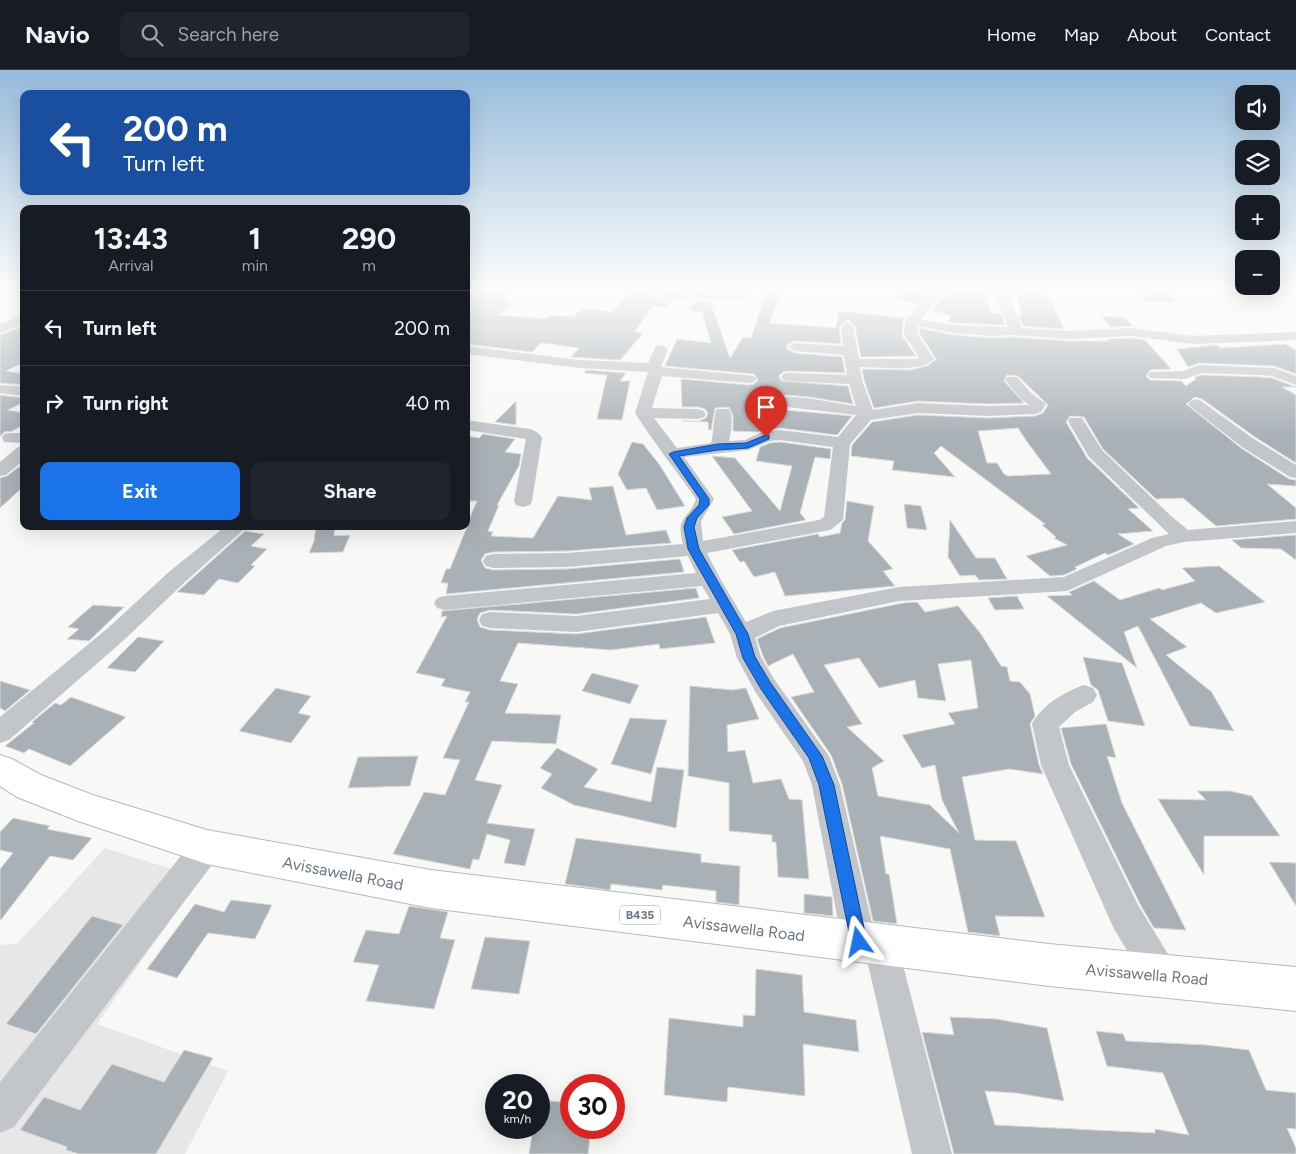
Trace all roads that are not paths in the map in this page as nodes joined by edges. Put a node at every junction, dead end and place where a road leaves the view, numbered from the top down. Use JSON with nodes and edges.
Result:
{"nodes":[{"id":1,"x":849,"y":338,"type":"edge"},
{"id":2,"x":912,"y":338,"type":"edge"},
{"id":3,"x":1174,"y":338,"type":"edge"},
{"id":4,"x":1255,"y":338,"type":"edge"},
{"id":5,"x":795,"y":347,"type":"dead end"},
{"id":6,"x":661,"y":349,"type":"dead end"},
{"id":7,"x":470,"y":350,"type":"edge"},
{"id":8,"x":853,"y":364,"type":"junction"},
{"id":9,"x":655,"y":370,"type":"junction"},
{"id":10,"x":1155,"y":375,"type":"dead end"},
{"id":11,"x":788,"y":376,"type":"dead end"},
{"id":12,"x":749,"y":379,"type":"dead end"},
{"id":13,"x":1012,"y":380,"type":"dead end"},
{"id":14,"x":1296,"y":381,"type":"edge"},
{"id":15,"x":0,"y":389,"type":"edge"},
{"id":16,"x":20,"y":392,"type":"edge"},
{"id":17,"x":20,"y":393,"type":"edge"},
{"id":18,"x":0,"y":402,"type":"edge"},
{"id":19,"x":787,"y":402,"type":"junction"},
{"id":20,"x":768,"y":403,"type":"dead end"},
{"id":21,"x":1196,"y":404,"type":"dead end"},
{"id":22,"x":723,"y":412,"type":"dead end"},
{"id":23,"x":643,"y":414,"type":"junction"},
{"id":24,"x":698,"y":414,"type":"dead end"},
{"id":25,"x":866,"y":416,"type":"junction"},
{"id":26,"x":1076,"y":421,"type":"dead end"},
{"id":27,"x":470,"y":426,"type":"edge"},
{"id":28,"x":793,"y":436,"type":"junction"},
{"id":29,"x":842,"y":442,"type":"junction"},
{"id":30,"x":718,"y":447,"type":"junction"},
{"id":31,"x":20,"y":454,"type":"edge"},
{"id":32,"x":673,"y":454,"type":"junction"},
{"id":33,"x":0,"y":471,"type":"edge"},
{"id":34,"x":1296,"y":473,"type":"edge"},
{"id":35,"x":522,"y":501,"type":"dead end"},
{"id":36,"x":1296,"y":527,"type":"edge"},
{"id":37,"x":233,"y":530,"type":"edge"},
{"id":38,"x":1184,"y":536,"type":"junction"},
{"id":39,"x":694,"y":549,"type":"junction"},
{"id":40,"x":493,"y":561,"type":"dead end"},
{"id":41,"x":710,"y":578,"type":"junction"},
{"id":42,"x":445,"y":603,"type":"dead end"},
{"id":43,"x":724,"y":605,"type":"junction"},
{"id":44,"x":490,"y":620,"type":"dead end"},
{"id":45,"x":742,"y":634,"type":"junction"},
{"id":46,"x":1084,"y":695,"type":"dead end"},
{"id":47,"x":0,"y":732,"type":"edge"},
{"id":48,"x":0,"y":769,"type":"edge"},
{"id":49,"x":207,"y":847,"type":"junction"},
{"id":50,"x":870,"y":944,"type":"junction"},
{"id":51,"x":1162,"y":976,"type":"junction"},
{"id":52,"x":1296,"y":989,"type":"edge"},
{"id":53,"x":0,"y":1113,"type":"edge"},
{"id":54,"x":932,"y":1154,"type":"edge"}],
"edges":[{"from":1,"to":8,"type":"street"},
{"from":2,"to":8,"type":"street"},
{"from":3,"to":4,"type":"street"},
{"from":5,"to":8,"type":"street"},
{"from":6,"to":9,"type":"street"},
{"from":7,"to":9,"type":"street"},
{"from":8,"to":11,"type":"street"},
{"from":8,"to":25,"type":"street"},
{"from":9,"to":12,"type":"street"},
{"from":9,"to":23,"type":"street"},
{"from":10,"to":14,"type":"street"},
{"from":13,"to":25,"type":"street"},
{"from":15,"to":16,"type":"street"},
{"from":17,"to":18,"type":"street"},
{"from":19,"to":20,"type":"street"},
{"from":19,"to":25,"type":"street"},
{"from":19,"to":28,"type":"street"},
{"from":21,"to":34,"type":"street"},
{"from":22,"to":30,"type":"street"},
{"from":23,"to":24,"type":"street"},
{"from":23,"to":32,"type":"street"},
{"from":25,"to":29,"type":"street"},
{"from":26,"to":38,"type":"street"},
{"from":27,"to":35,"type":"street"},
{"from":28,"to":29,"type":"street"},
{"from":28,"to":30,"type":"street"},
{"from":29,"to":39,"type":"street"},
{"from":30,"to":32,"type":"street"},
{"from":31,"to":33,"type":"street"},
{"from":32,"to":39,"type":"street"},
{"from":36,"to":38,"type":"street"},
{"from":37,"to":47,"type":"street"},
{"from":38,"to":45,"type":"street"},
{"from":39,"to":40,"type":"street"},
{"from":39,"to":41,"type":"street"},
{"from":41,"to":42,"type":"street"},
{"from":41,"to":43,"type":"street"},
{"from":43,"to":44,"type":"street"},
{"from":43,"to":45,"type":"street"},
{"from":45,"to":50,"type":"street"},
{"from":46,"to":51,"type":"street"},
{"from":48,"to":49,"type":"main road","name":"Avissawella Road","number":"B435"},
{"from":49,"to":50,"type":"main road","name":"Avissawella Road","number":"B435"},
{"from":49,"to":53,"type":"street"},
{"from":50,"to":51,"type":"main road","name":"Avissawella Road","number":"B435"},
{"from":50,"to":54,"type":"street"},
{"from":51,"to":52,"type":"main road","name":"Avissawella Road","number":"B435"}]}
